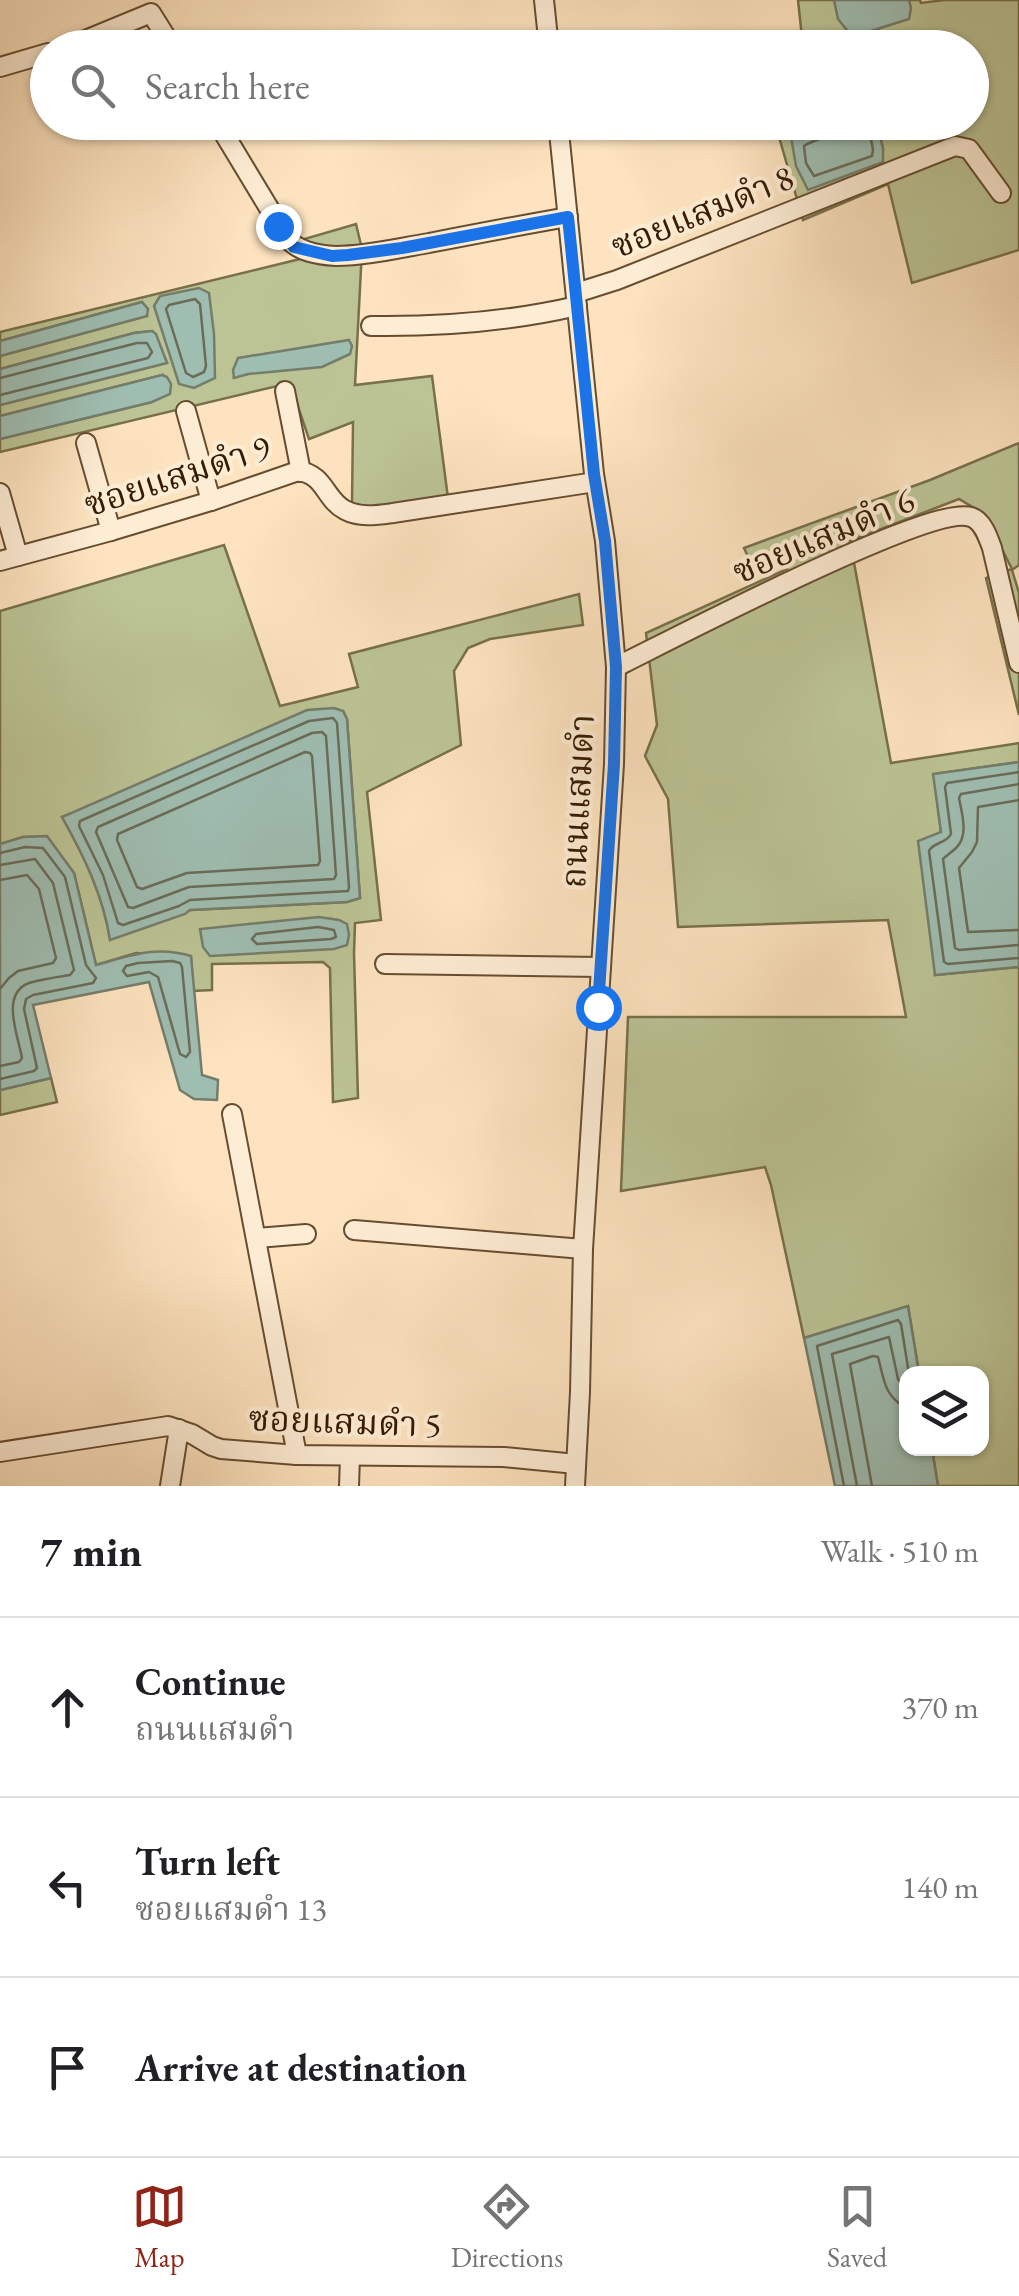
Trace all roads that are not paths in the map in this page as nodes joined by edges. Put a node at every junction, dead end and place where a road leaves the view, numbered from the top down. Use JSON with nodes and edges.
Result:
{"nodes":[{"id":1,"x":544,"y":0,"type":"edge"},
{"id":2,"x":109,"y":30,"type":"edge"},
{"id":3,"x":161,"y":30,"type":"edge"},
{"id":4,"x":548,"y":30,"type":"edge"},
{"id":5,"x":30,"y":59,"type":"edge"},
{"id":6,"x":0,"y":68,"type":"edge"},
{"id":7,"x":229,"y":140,"type":"edge"},
{"id":8,"x":560,"y":140,"type":"edge"},
{"id":9,"x":1001,"y":193,"type":"dead end"},
{"id":10,"x":568,"y":217,"type":"junction"},
{"id":11,"x":576,"y":300,"type":"junction"},
{"id":12,"x":371,"y":326,"type":"dead end"},
{"id":13,"x":285,"y":391,"type":"dead end"},
{"id":14,"x":186,"y":411,"type":"dead end"},
{"id":15,"x":86,"y":443,"type":"dead end"},
{"id":16,"x":301,"y":472,"type":"junction"},
{"id":17,"x":596,"y":482,"type":"junction"},
{"id":18,"x":0,"y":492,"type":"edge"},
{"id":19,"x":211,"y":501,"type":"junction"},
{"id":20,"x":112,"y":531,"type":"junction"},
{"id":21,"x":9,"y":559,"type":"edge"},
{"id":22,"x":1019,"y":663,"type":"edge"},
{"id":23,"x":616,"y":667,"type":"junction"},
{"id":24,"x":385,"y":964,"type":"dead end"},
{"id":25,"x":601,"y":967,"type":"junction"},
{"id":26,"x":232,"y":1114,"type":"dead end"},
{"id":27,"x":354,"y":1230,"type":"dead end"},
{"id":28,"x":306,"y":1234,"type":"dead end"},
{"id":29,"x":257,"y":1238,"type":"junction"},
{"id":30,"x":583,"y":1249,"type":"junction"},
{"id":31,"x":180,"y":1430,"type":"junction"},
{"id":32,"x":0,"y":1452,"type":"edge"},
{"id":33,"x":297,"y":1455,"type":"junction"},
{"id":34,"x":350,"y":1457,"type":"junction"},
{"id":35,"x":576,"y":1464,"type":"junction"},
{"id":36,"x":170,"y":1486,"type":"edge"},
{"id":37,"x":349,"y":1486,"type":"edge"},
{"id":38,"x":575,"y":1486,"type":"edge"}],
"edges":[{"from":1,"to":4,"type":"street"},
{"from":2,"to":3,"type":"street"},
{"from":5,"to":6,"type":"street"},
{"from":7,"to":10,"type":"street"},
{"from":8,"to":10,"type":"street","name":"ถนนแสมดำ"},
{"from":9,"to":11,"type":"street","name":"ซอยแสมดำ 8"},
{"from":10,"to":11,"type":"street","name":"ถนนแสมดำ"},
{"from":11,"to":12,"type":"street","name":"ซอยแสมดำ 8"},
{"from":11,"to":17,"type":"street","name":"ถนนแสมดำ"},
{"from":13,"to":16,"type":"street"},
{"from":14,"to":19,"type":"street"},
{"from":15,"to":20,"type":"street"},
{"from":16,"to":17,"type":"street","name":"ซอยแสมดำ 9"},
{"from":16,"to":19,"type":"street","name":"ซอยแสมดำ 9"},
{"from":17,"to":23,"type":"street","name":"ถนนแสมดำ"},
{"from":18,"to":21,"type":"street"},
{"from":19,"to":20,"type":"street","name":"ซอยแสมดำ 9"},
{"from":20,"to":21,"type":"street","name":"ซอยแสมดำ 9"},
{"from":22,"to":23,"type":"street","name":"ซอยแสมดำ 6"},
{"from":23,"to":25,"type":"street","name":"ถนนแสมดำ"},
{"from":24,"to":25,"type":"street"},
{"from":25,"to":30,"type":"street","name":"ถนนแสมดำ"},
{"from":26,"to":29,"type":"street"},
{"from":27,"to":30,"type":"street"},
{"from":28,"to":29,"type":"street"},
{"from":29,"to":33,"type":"street"},
{"from":30,"to":35,"type":"street","name":"ถนนแสมดำ"},
{"from":31,"to":32,"type":"street","name":"ซอยแสมดำ 5"},
{"from":31,"to":33,"type":"street","name":"ซอยแสมดำ 5"},
{"from":31,"to":36,"type":"street"},
{"from":33,"to":34,"type":"street","name":"ซอยแสมดำ 5"},
{"from":34,"to":35,"type":"street","name":"ซอยแสมดำ 5"},
{"from":34,"to":37,"type":"street"},
{"from":35,"to":38,"type":"street","name":"ถนนแสมดำ"}]}
